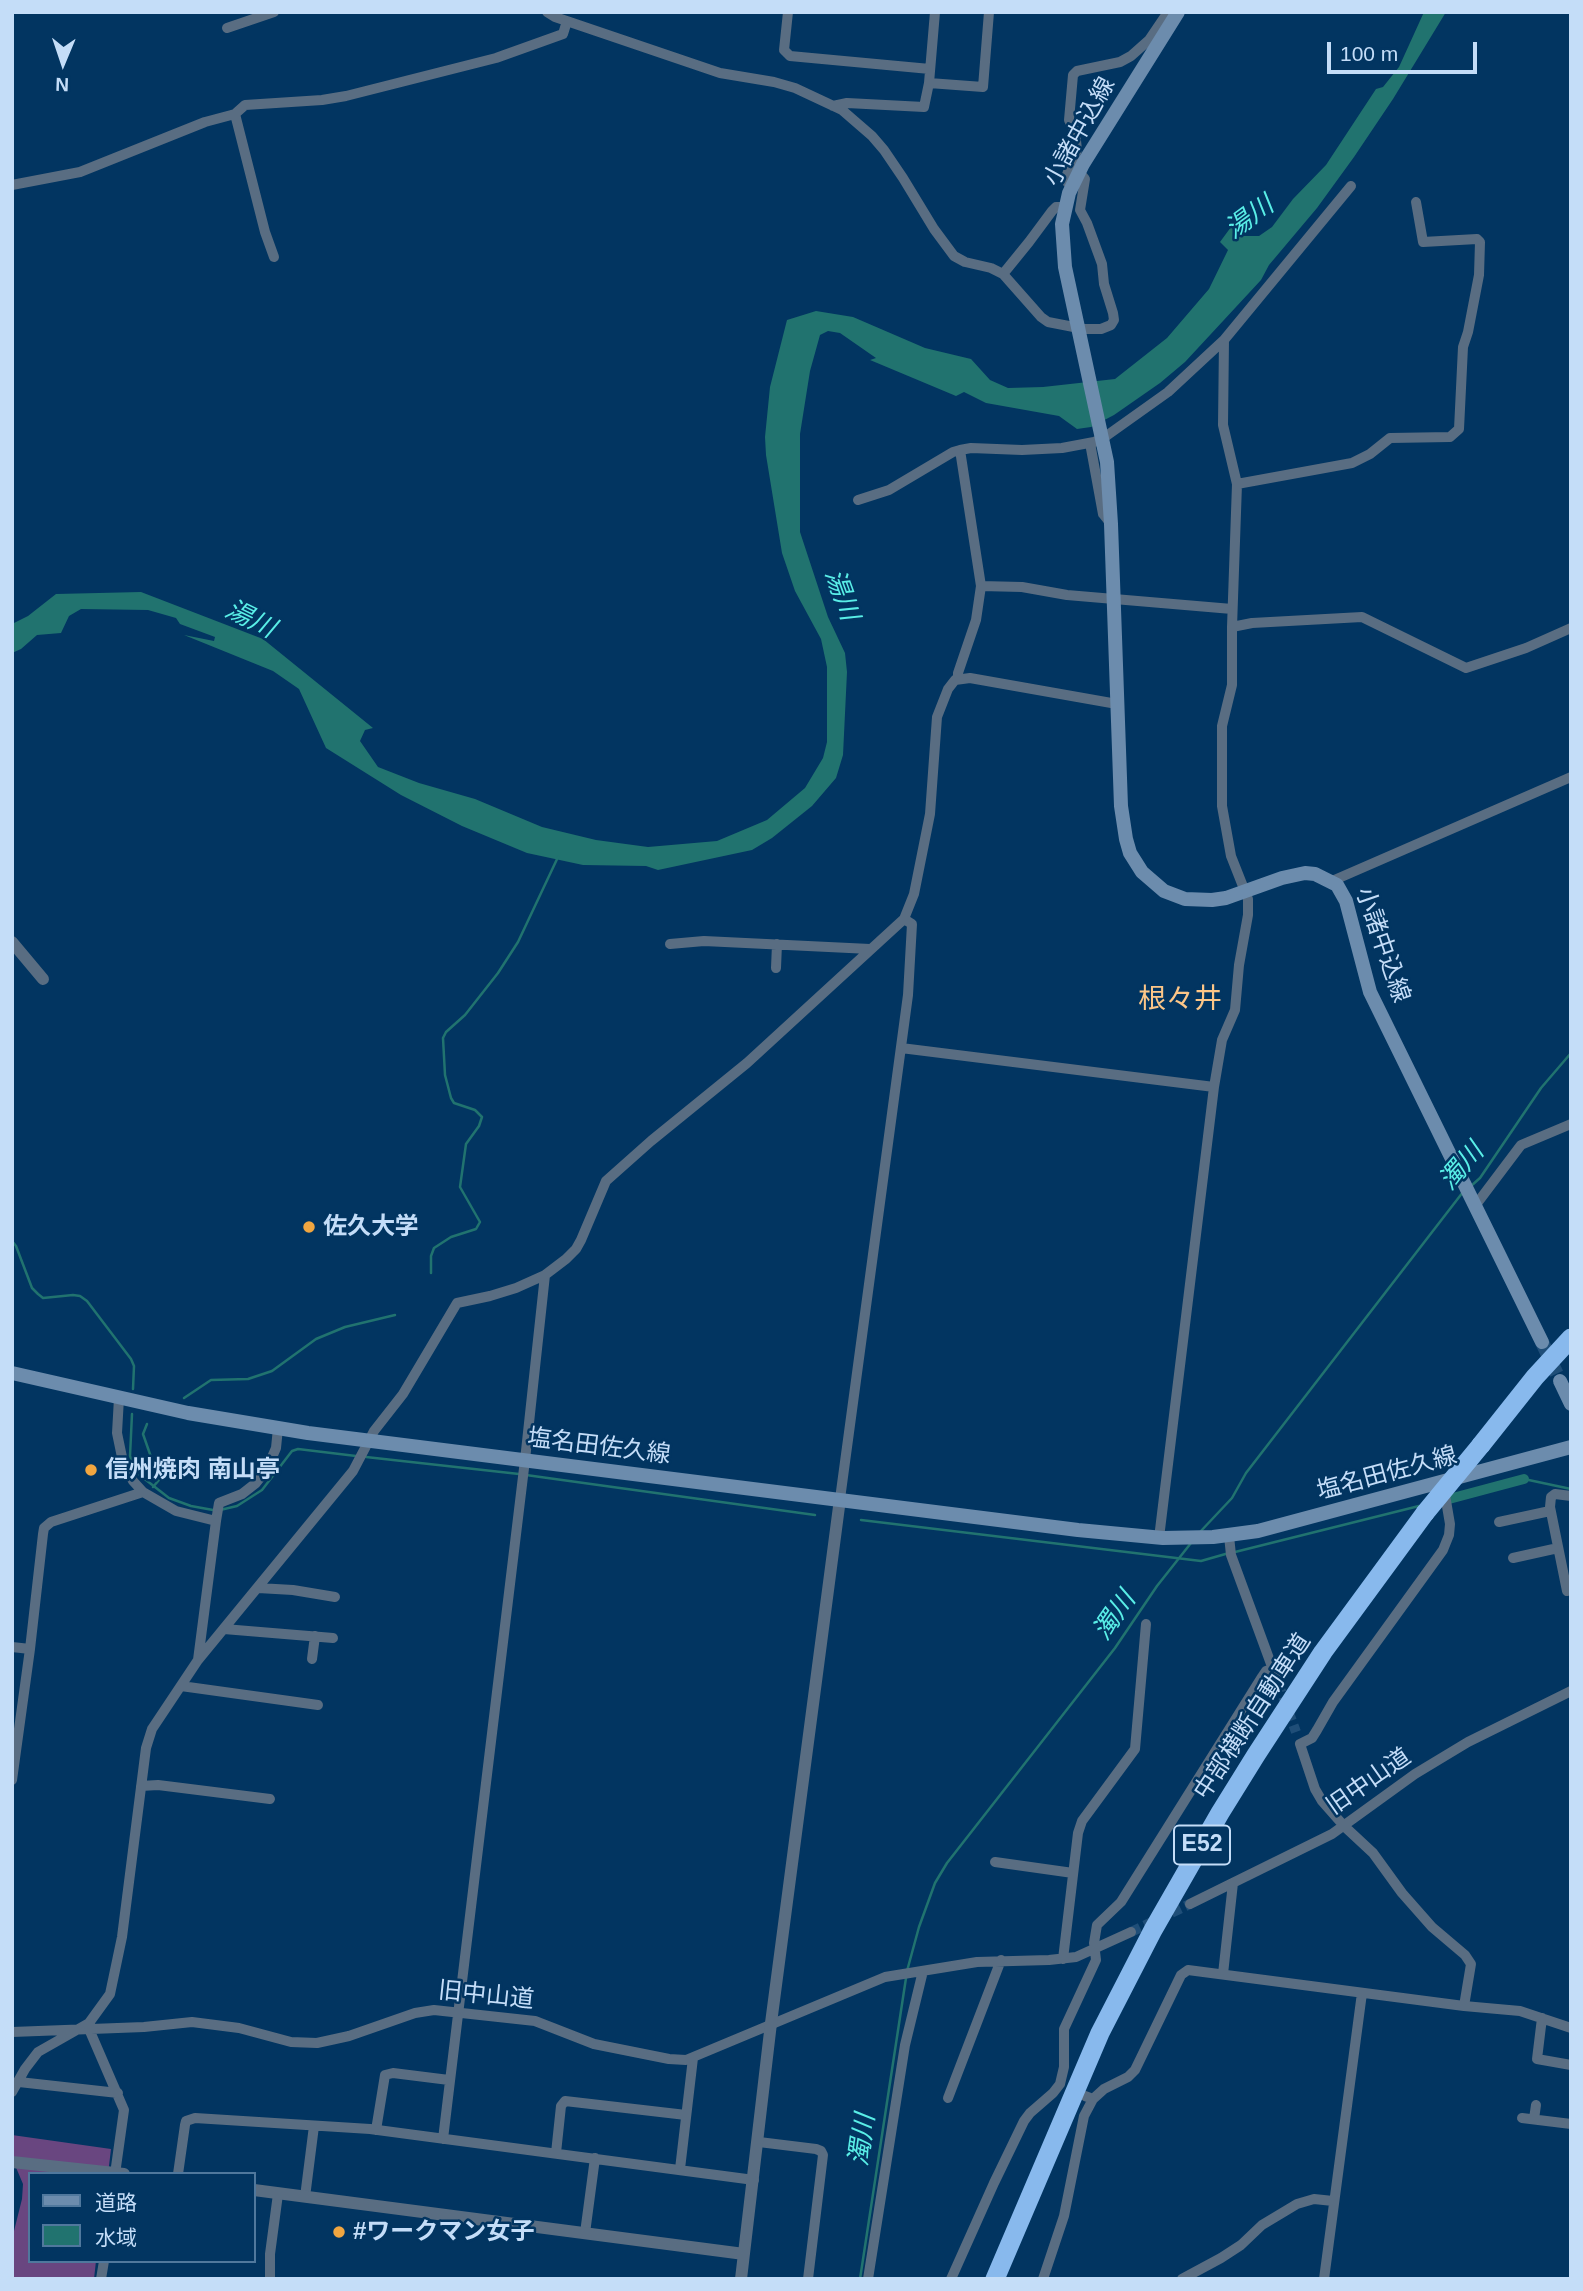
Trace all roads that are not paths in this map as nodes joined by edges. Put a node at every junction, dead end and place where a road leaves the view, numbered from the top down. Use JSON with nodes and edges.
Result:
{"nodes":[{"id":1,"x":274,"y":12,"type":"edge"},
{"id":2,"x":547,"y":12,"type":"edge"},
{"id":3,"x":788,"y":12,"type":"edge"},
{"id":4,"x":935,"y":12,"type":"edge"},
{"id":5,"x":989,"y":12,"type":"edge"},
{"id":6,"x":1168,"y":12,"type":"edge"},
{"id":7,"x":1178,"y":12,"type":"edge"},
{"id":8,"x":252,"y":16,"type":"edge"},
{"id":9,"x":567,"y":21,"type":"junction"},
{"id":10,"x":228,"y":28,"type":"dead end"},
{"id":11,"x":930,"y":69,"type":"junction"},
{"id":12,"x":929,"y":83,"type":"junction"},
{"id":13,"x":833,"y":106,"type":"junction"},
{"id":14,"x":235,"y":114,"type":"junction"},
{"id":15,"x":1079,"y":172,"type":"junction"},
{"id":16,"x":12,"y":185,"type":"edge"},
{"id":17,"x":1072,"y":186,"type":"junction"},
{"id":18,"x":1351,"y":186,"type":"dead end"},
{"id":19,"x":1416,"y":202,"type":"dead end"},
{"id":20,"x":1065,"y":207,"type":"junction"},
{"id":21,"x":274,"y":257,"type":"dead end"},
{"id":22,"x":1003,"y":274,"type":"junction"},
{"id":23,"x":1079,"y":330,"type":"junction"},
{"id":24,"x":1224,"y":340,"type":"junction"},
{"id":25,"x":1098,"y":439,"type":"junction"},
{"id":26,"x":960,"y":450,"type":"junction"},
{"id":27,"x":1237,"y":484,"type":"junction"},
{"id":28,"x":858,"y":500,"type":"dead end"},
{"id":29,"x":981,"y":586,"type":"junction"},
{"id":30,"x":1114,"y":599,"type":"junction"},
{"id":31,"x":1232,"y":609,"type":"junction"},
{"id":32,"x":1232,"y":627,"type":"junction"},
{"id":33,"x":1571,"y":628,"type":"edge"},
{"id":34,"x":958,"y":679,"type":"junction"},
{"id":35,"x":1118,"y":705,"type":"junction"},
{"id":36,"x":1571,"y":776,"type":"edge"},
{"id":37,"x":1332,"y":881,"type":"junction"},
{"id":38,"x":1246,"y":892,"type":"junction"},
{"id":39,"x":904,"y":919,"type":"junction"},
{"id":40,"x":12,"y":942,"type":"edge"},
{"id":41,"x":670,"y":944,"type":"dead end"},
{"id":42,"x":776,"y":944,"type":"junction"},
{"id":43,"x":870,"y":949,"type":"junction"},
{"id":44,"x":776,"y":968,"type":"dead end"},
{"id":45,"x":43,"y":979,"type":"dead end"},
{"id":46,"x":901,"y":1048,"type":"junction"},
{"id":47,"x":1214,"y":1087,"type":"junction"},
{"id":48,"x":1571,"y":1124,"type":"edge"},
{"id":49,"x":1474,"y":1202,"type":"junction"},
{"id":50,"x":545,"y":1275,"type":"junction"},
{"id":51,"x":1571,"y":1338,"type":"edge"},
{"id":52,"x":1542,"y":1342,"type":"tunnel mouth"},
{"id":53,"x":12,"y":1373,"type":"edge"},
{"id":54,"x":1560,"y":1381,"type":"tunnel mouth"},
{"id":55,"x":120,"y":1398,"type":"junction"},
{"id":56,"x":1571,"y":1404,"type":"edge"},
{"id":57,"x":278,"y":1429,"type":"junction"},
{"id":58,"x":1571,"y":1447,"type":"edge"},
{"id":59,"x":364,"y":1450,"type":"junction"},
{"id":60,"x":524,"y":1471,"type":"junction"},
{"id":61,"x":1442,"y":1483,"type":"junction"},
{"id":62,"x":143,"y":1492,"type":"junction"},
{"id":63,"x":1571,"y":1496,"type":"edge"},
{"id":64,"x":841,"y":1499,"type":"junction"},
{"id":65,"x":1550,"y":1511,"type":"junction"},
{"id":66,"x":216,"y":1514,"type":"junction"},
{"id":67,"x":1499,"y":1522,"type":"dead end"},
{"id":68,"x":1159,"y":1538,"type":"junction"},
{"id":69,"x":1230,"y":1547,"type":"junction"},
{"id":70,"x":1558,"y":1548,"type":"junction"},
{"id":71,"x":1513,"y":1558,"type":"dead end"},
{"id":72,"x":258,"y":1588,"type":"junction"},
{"id":73,"x":1567,"y":1591,"type":"dead end"},
{"id":74,"x":327,"y":1599,"type":"dead end"},
{"id":75,"x":1146,"y":1624,"type":"dead end"},
{"id":76,"x":224,"y":1629,"type":"junction"},
{"id":77,"x":315,"y":1636,"type":"junction"},
{"id":78,"x":333,"y":1638,"type":"dead end"},
{"id":79,"x":12,"y":1647,"type":"edge"},
{"id":80,"x":30,"y":1650,"type":"junction"},
{"id":81,"x":312,"y":1659,"type":"dead end"},
{"id":82,"x":198,"y":1660,"type":"junction"},
{"id":83,"x":1272,"y":1669,"type":"junction"},
{"id":84,"x":1278,"y":1683,"type":"tunnel mouth"},
{"id":85,"x":181,"y":1686,"type":"junction"},
{"id":86,"x":1571,"y":1691,"type":"edge"},
{"id":87,"x":318,"y":1705,"type":"dead end"},
{"id":88,"x":1296,"y":1732,"type":"tunnel mouth"},
{"id":89,"x":1300,"y":1744,"type":"junction"},
{"id":90,"x":12,"y":1780,"type":"edge"},
{"id":91,"x":141,"y":1786,"type":"junction"},
{"id":92,"x":270,"y":1799,"type":"dead end"},
{"id":93,"x":1344,"y":1826,"type":"junction"},
{"id":94,"x":995,"y":1862,"type":"dead end"},
{"id":95,"x":1073,"y":1873,"type":"junction"},
{"id":96,"x":1233,"y":1883,"type":"junction"},
{"id":97,"x":1189,"y":1904,"type":"tunnel mouth"},
{"id":98,"x":1131,"y":1932,"type":"tunnel mouth"},
{"id":99,"x":1095,"y":1949,"type":"junction"},
{"id":100,"x":1063,"y":1959,"type":"junction"},
{"id":101,"x":1001,"y":1960,"type":"junction"},
{"id":102,"x":922,"y":1971,"type":"junction"},
{"id":103,"x":1223,"y":1974,"type":"junction"},
{"id":104,"x":1362,"y":1993,"type":"junction"},
{"id":105,"x":1464,"y":2006,"type":"junction"},
{"id":106,"x":458,"y":2012,"type":"junction"},
{"id":107,"x":1542,"y":2018,"type":"junction"},
{"id":108,"x":771,"y":2024,"type":"junction"},
{"id":109,"x":1571,"y":2028,"type":"edge"},
{"id":110,"x":84,"y":2029,"type":"junction"},
{"id":111,"x":12,"y":2032,"type":"edge"},
{"id":112,"x":693,"y":2058,"type":"junction"},
{"id":113,"x":1571,"y":2065,"type":"edge"},
{"id":114,"x":449,"y":2080,"type":"junction"},
{"id":115,"x":19,"y":2082,"type":"junction"},
{"id":116,"x":12,"y":2092,"type":"edge"},
{"id":117,"x":118,"y":2093,"type":"junction"},
{"id":118,"x":948,"y":2098,"type":"dead end"},
{"id":119,"x":1536,"y":2105,"type":"dead end"},
{"id":120,"x":686,"y":2115,"type":"junction"},
{"id":121,"x":1522,"y":2118,"type":"dead end"},
{"id":122,"x":1534,"y":2119,"type":"junction"},
{"id":123,"x":1571,"y":2124,"type":"edge"},
{"id":124,"x":314,"y":2126,"type":"junction"},
{"id":125,"x":376,"y":2130,"type":"junction"},
{"id":126,"x":443,"y":2138,"type":"junction"},
{"id":127,"x":759,"y":2142,"type":"junction"},
{"id":128,"x":556,"y":2153,"type":"junction"},
{"id":129,"x":595,"y":2158,"type":"junction"},
{"id":130,"x":12,"y":2161,"type":"edge"},
{"id":131,"x":680,"y":2169,"type":"junction"},
{"id":132,"x":109,"y":2172,"type":"edge"},
{"id":133,"x":118,"y":2172,"type":"edge"},
{"id":134,"x":178,"y":2172,"type":"edge"},
{"id":135,"x":754,"y":2180,"type":"junction"},
{"id":136,"x":256,"y":2190,"type":"edge"},
{"id":137,"x":278,"y":2194,"type":"junction"},
{"id":138,"x":305,"y":2197,"type":"junction"},
{"id":139,"x":1333,"y":2201,"type":"junction"},
{"id":140,"x":585,"y":2233,"type":"junction"},
{"id":141,"x":744,"y":2254,"type":"junction"},
{"id":142,"x":270,"y":2279,"type":"edge"},
{"id":143,"x":741,"y":2279,"type":"edge"},
{"id":144,"x":808,"y":2279,"type":"edge"},
{"id":145,"x":868,"y":2279,"type":"edge"},
{"id":146,"x":951,"y":2279,"type":"edge"},
{"id":147,"x":997,"y":2279,"type":"edge"},
{"id":148,"x":1043,"y":2279,"type":"edge"},
{"id":149,"x":1182,"y":2279,"type":"edge"},
{"id":150,"x":1324,"y":2279,"type":"edge"}],
"edges":[{"from":1,"to":8,"type":"street"},
{"from":2,"to":9,"type":"street"},
{"from":3,"to":11,"type":"street"},
{"from":4,"to":11,"type":"street"},
{"from":5,"to":12,"type":"street"},
{"from":6,"to":17,"type":"street"},
{"from":7,"to":15,"type":"main road","name":"小諸中込線"},
{"from":8,"to":10,"type":"street"},
{"from":9,"to":13,"type":"street"},
{"from":9,"to":14,"type":"street"},
{"from":11,"to":12,"type":"street"},
{"from":12,"to":13,"type":"street"},
{"from":13,"to":22,"type":"street"},
{"from":14,"to":16,"type":"street"},
{"from":14,"to":21,"type":"street"},
{"from":15,"to":17,"type":"main road","name":"小諸中込線"},
{"from":15,"to":23,"type":"street"},
{"from":17,"to":20,"type":"main road","name":"小諸中込線"},
{"from":18,"to":24,"type":"street"},
{"from":19,"to":27,"type":"street"},
{"from":20,"to":22,"type":"street"},
{"from":20,"to":23,"type":"main road","name":"小諸中込線"},
{"from":22,"to":23,"type":"street"},
{"from":23,"to":25,"type":"main road","name":"小諸中込線"},
{"from":24,"to":25,"type":"street"},
{"from":24,"to":27,"type":"street"},
{"from":25,"to":26,"type":"street"},
{"from":25,"to":30,"type":"main road","name":"小諸中込線"},
{"from":26,"to":28,"type":"street"},
{"from":26,"to":29,"type":"street"},
{"from":27,"to":31,"type":"street"},
{"from":29,"to":30,"type":"street"},
{"from":29,"to":34,"type":"street"},
{"from":30,"to":31,"type":"street"},
{"from":30,"to":35,"type":"main road","name":"小諸中込線"},
{"from":31,"to":32,"type":"street"},
{"from":32,"to":33,"type":"street"},
{"from":32,"to":38,"type":"street"},
{"from":34,"to":35,"type":"street"},
{"from":34,"to":39,"type":"street"},
{"from":35,"to":38,"type":"main road","name":"小諸中込線"},
{"from":36,"to":37,"type":"street"},
{"from":37,"to":38,"type":"main road","name":"小諸中込線"},
{"from":37,"to":49,"type":"main road","name":"小諸中込線"},
{"from":38,"to":47,"type":"street"},
{"from":39,"to":43,"type":"street"},
{"from":39,"to":46,"type":"street"},
{"from":40,"to":45,"type":"street"},
{"from":41,"to":42,"type":"street"},
{"from":42,"to":43,"type":"street"},
{"from":42,"to":44,"type":"street"},
{"from":43,"to":50,"type":"street"},
{"from":46,"to":47,"type":"street"},
{"from":46,"to":64,"type":"street"},
{"from":47,"to":68,"type":"street"},
{"from":48,"to":49,"type":"street"},
{"from":49,"to":52,"type":"main road","name":"小諸中込線"},
{"from":50,"to":59,"type":"street"},
{"from":50,"to":60,"type":"street"},
{"from":51,"to":147,"type":"highway","name":"中部横断自動車道","number":"E52","bridge":true},
{"from":53,"to":55,"type":"main road","name":"塩名田佐久線"},
{"from":54,"to":56,"type":"main road"},
{"from":55,"to":57,"type":"main road","name":"塩名田佐久線"},
{"from":55,"to":62,"type":"street"},
{"from":57,"to":59,"type":"main road","name":"塩名田佐久線"},
{"from":57,"to":66,"type":"street"},
{"from":58,"to":61,"type":"main road","name":"塩名田佐久線"},
{"from":59,"to":60,"type":"main road","name":"塩名田佐久線"},
{"from":59,"to":72,"type":"street"},
{"from":60,"to":64,"type":"main road","name":"塩名田佐久線"},
{"from":60,"to":106,"type":"street"},
{"from":61,"to":69,"type":"main road","name":"塩名田佐久線"},
{"from":61,"to":89,"type":"street"},
{"from":62,"to":66,"type":"street"},
{"from":62,"to":80,"type":"street"},
{"from":63,"to":65,"type":"street"},
{"from":64,"to":68,"type":"main road","name":"塩名田佐久線"},
{"from":64,"to":108,"type":"street"},
{"from":65,"to":67,"type":"street"},
{"from":65,"to":70,"type":"street"},
{"from":66,"to":82,"type":"street"},
{"from":68,"to":69,"type":"main road","name":"塩名田佐久線"},
{"from":69,"to":83,"type":"street"},
{"from":70,"to":71,"type":"street"},
{"from":70,"to":73,"type":"street"},
{"from":72,"to":74,"type":"street"},
{"from":72,"to":76,"type":"street"},
{"from":75,"to":95,"type":"street"},
{"from":76,"to":77,"type":"street"},
{"from":76,"to":82,"type":"street"},
{"from":77,"to":78,"type":"street"},
{"from":77,"to":81,"type":"street"},
{"from":79,"to":80,"type":"street"},
{"from":80,"to":90,"type":"street"},
{"from":82,"to":85,"type":"street"},
{"from":83,"to":84,"type":"street"},
{"from":83,"to":99,"type":"street"},
{"from":85,"to":87,"type":"street"},
{"from":85,"to":91,"type":"street"},
{"from":86,"to":93,"type":"street","name":"旧中山道"},
{"from":88,"to":89,"type":"street"},
{"from":89,"to":93,"type":"street"},
{"from":91,"to":92,"type":"street"},
{"from":91,"to":110,"type":"street"},
{"from":93,"to":96,"type":"street","name":"旧中山道"},
{"from":93,"to":105,"type":"street"},
{"from":94,"to":95,"type":"street"},
{"from":95,"to":100,"type":"street"},
{"from":96,"to":97,"type":"street","name":"旧中山道"},
{"from":96,"to":103,"type":"street"},
{"from":98,"to":99,"type":"street"},
{"from":99,"to":100,"type":"street"},
{"from":99,"to":146,"type":"street"},
{"from":100,"to":101,"type":"street"},
{"from":101,"to":102,"type":"street"},
{"from":101,"to":118,"type":"street"},
{"from":102,"to":108,"type":"street","name":"旧中山道"},
{"from":102,"to":145,"type":"street"},
{"from":103,"to":104,"type":"street"},
{"from":103,"to":148,"type":"street"},
{"from":104,"to":105,"type":"street"},
{"from":104,"to":139,"type":"street"},
{"from":105,"to":107,"type":"street"},
{"from":106,"to":110,"type":"street","name":"旧中山道"},
{"from":106,"to":112,"type":"street","name":"旧中山道"},
{"from":106,"to":114,"type":"street"},
{"from":107,"to":109,"type":"street"},
{"from":107,"to":113,"type":"street"},
{"from":108,"to":112,"type":"street","name":"旧中山道"},
{"from":108,"to":127,"type":"street"},
{"from":110,"to":111,"type":"street","name":"旧中山道"},
{"from":110,"to":115,"type":"street"},
{"from":110,"to":117,"type":"street"},
{"from":112,"to":120,"type":"street"},
{"from":114,"to":125,"type":"street"},
{"from":114,"to":126,"type":"street"},
{"from":115,"to":116,"type":"street"},
{"from":115,"to":117,"type":"street"},
{"from":117,"to":133,"type":"street"},
{"from":119,"to":122,"type":"street"},
{"from":120,"to":128,"type":"street"},
{"from":120,"to":131,"type":"street"},
{"from":121,"to":122,"type":"street"},
{"from":122,"to":123,"type":"street"},
{"from":124,"to":125,"type":"street"},
{"from":124,"to":134,"type":"street"},
{"from":124,"to":138,"type":"street"},
{"from":125,"to":126,"type":"street"},
{"from":126,"to":128,"type":"street"},
{"from":127,"to":135,"type":"street"},
{"from":127,"to":144,"type":"street"},
{"from":128,"to":129,"type":"street"},
{"from":129,"to":131,"type":"street"},
{"from":129,"to":140,"type":"street"},
{"from":130,"to":132,"type":"street"},
{"from":131,"to":135,"type":"street"},
{"from":135,"to":141,"type":"street"},
{"from":136,"to":137,"type":"street"},
{"from":137,"to":138,"type":"street"},
{"from":137,"to":142,"type":"street"},
{"from":138,"to":140,"type":"street"},
{"from":139,"to":149,"type":"street"},
{"from":139,"to":150,"type":"street"},
{"from":140,"to":141,"type":"street"},
{"from":141,"to":143,"type":"street"}]}
